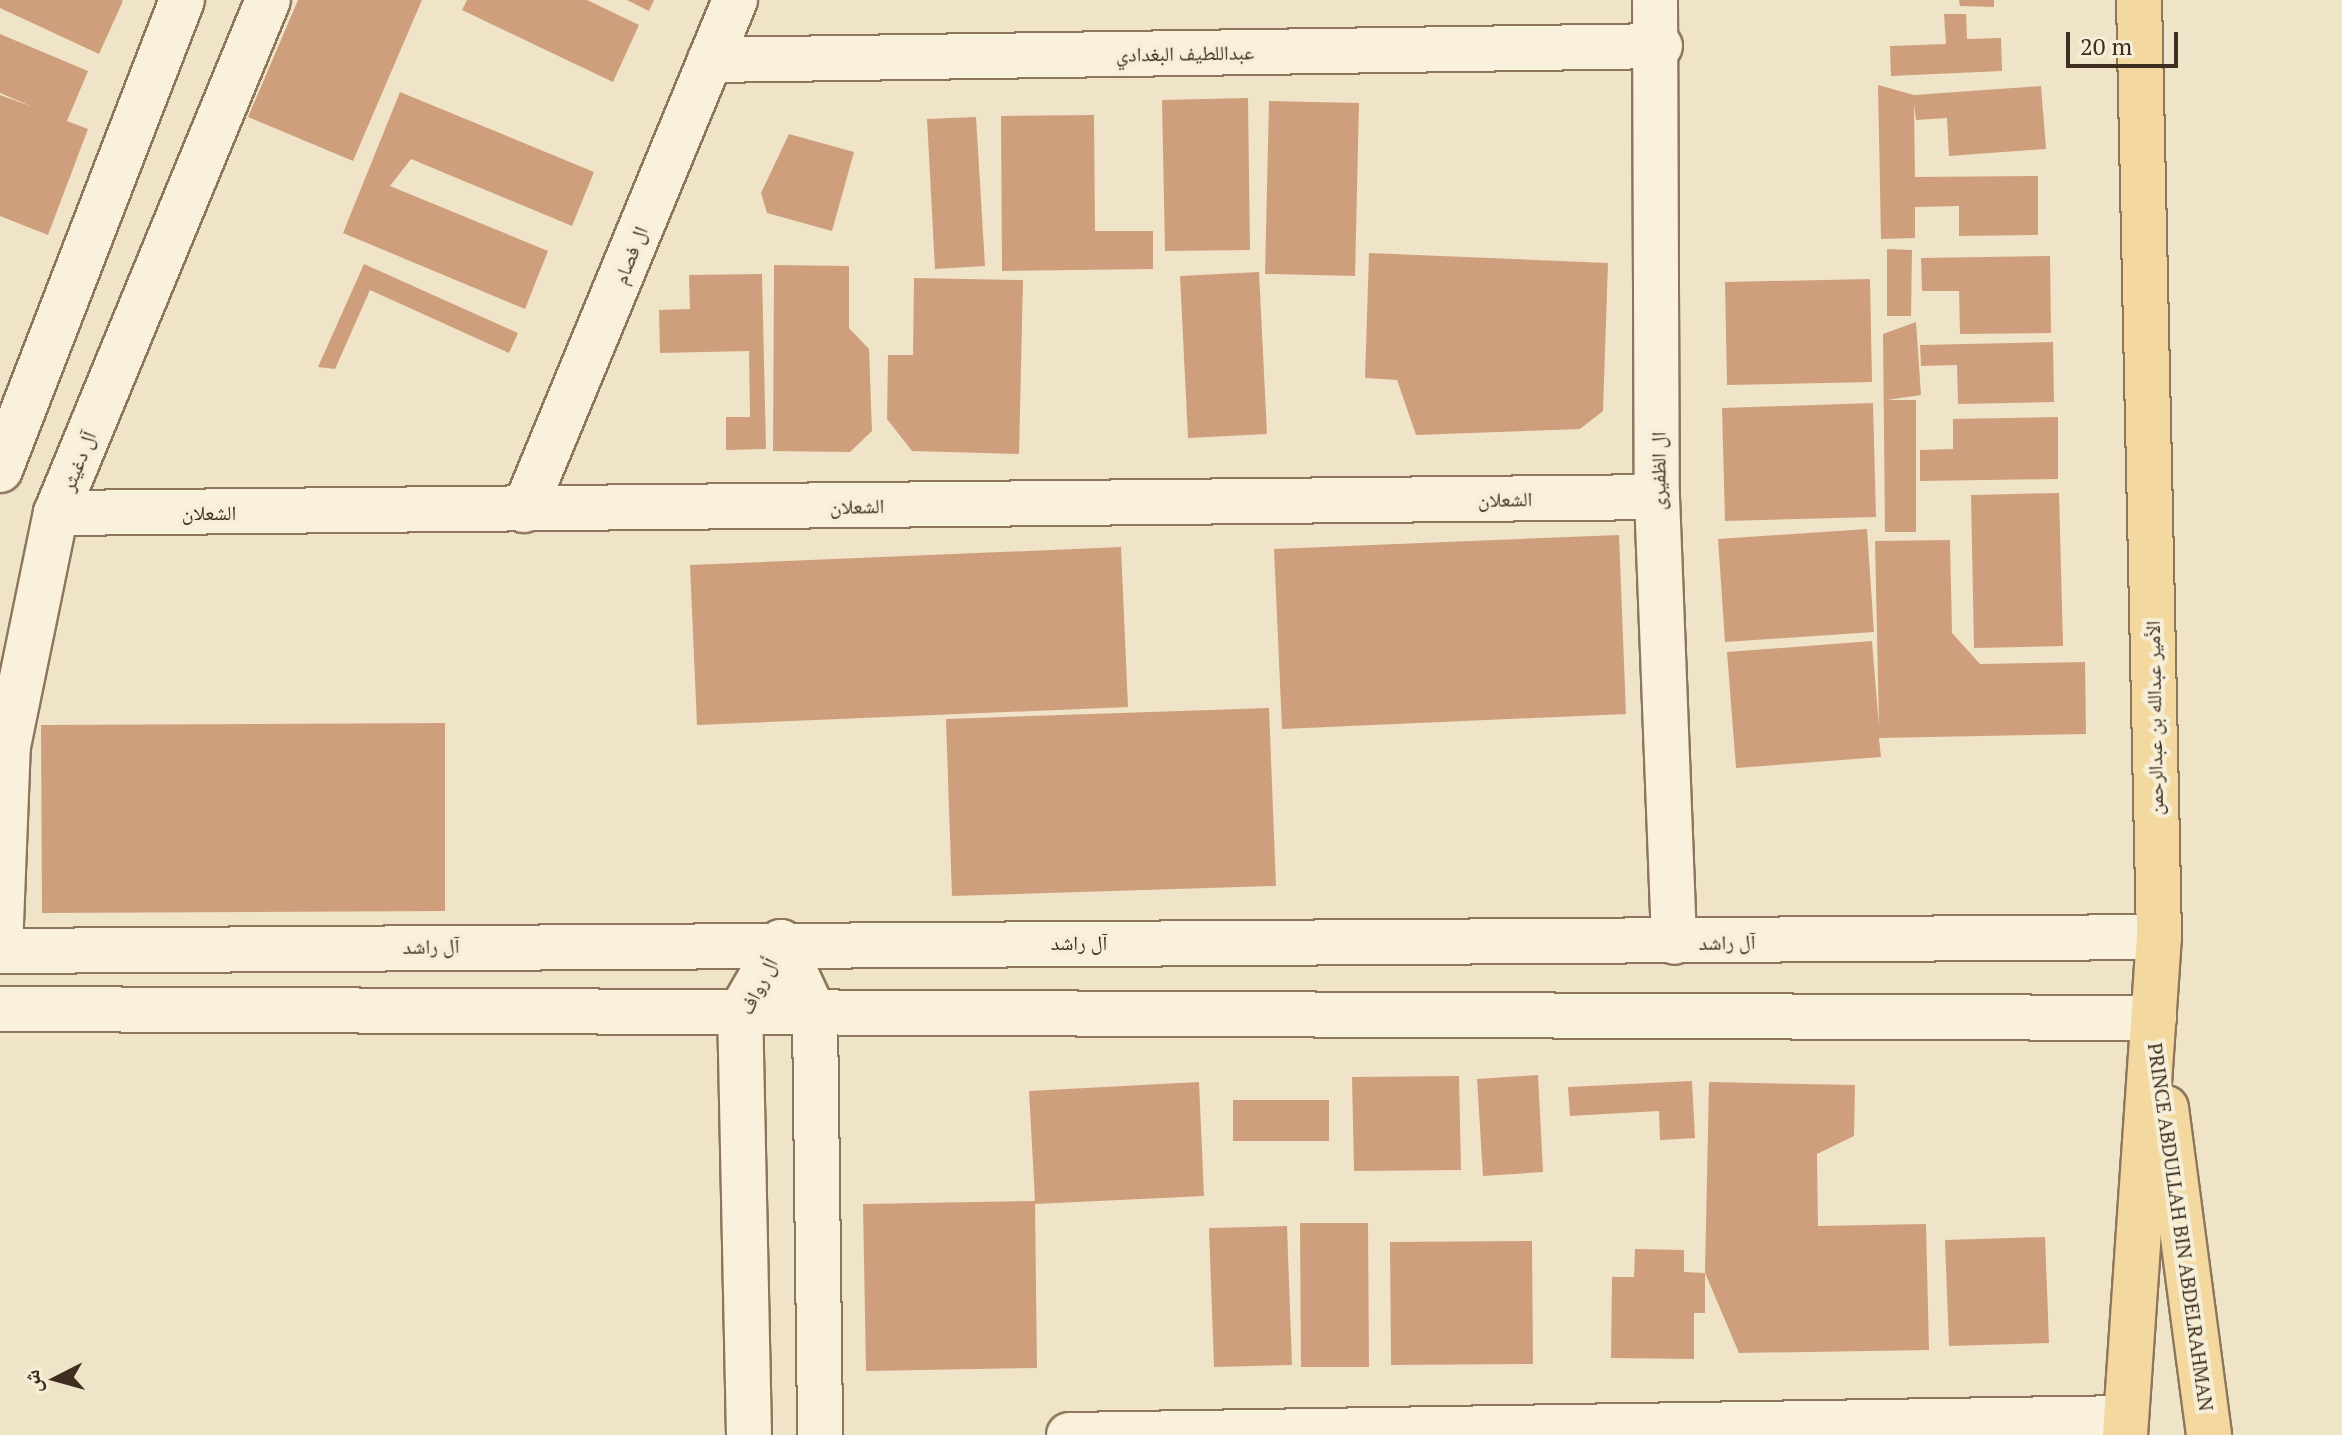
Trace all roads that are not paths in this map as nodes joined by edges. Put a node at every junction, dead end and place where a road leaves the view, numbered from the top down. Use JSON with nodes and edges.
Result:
{"nodes":[{"id":1,"x":182,"y":0,"type":"edge"},
{"id":2,"x":268,"y":0,"type":"edge"},
{"id":3,"x":735,"y":0,"type":"edge"},
{"id":4,"x":1655,"y":0,"type":"edge"},
{"id":5,"x":2139,"y":0,"type":"edge"},
{"id":6,"x":1660,"y":46,"type":"junction"},
{"id":7,"x":710,"y":60,"type":"junction"},
{"id":8,"x":0,"y":470,"type":"edge"},
{"id":9,"x":1657,"y":497,"type":"junction"},
{"id":10,"x":524,"y":510,"type":"junction"},
{"id":11,"x":56,"y":513,"type":"junction"},
{"id":12,"x":2159,"y":937,"type":"junction"},
{"id":13,"x":781,"y":942,"type":"junction"},
{"id":14,"x":1674,"y":942,"type":"junction"},
{"id":15,"x":0,"y":950,"type":"edge"},
{"id":16,"x":0,"y":1009,"type":"edge"},
{"id":17,"x":740,"y":1013,"type":"junction"},
{"id":18,"x":815,"y":1015,"type":"junction"},
{"id":19,"x":2154,"y":1018,"type":"junction"},
{"id":20,"x":2125,"y":1426,"type":"edge"},
{"id":21,"x":1684,"y":1432,"type":"edge"},
{"id":22,"x":1251,"y":1434,"type":"edge"},
{"id":23,"x":749,"y":1435,"type":"edge"},
{"id":24,"x":820,"y":1435,"type":"edge"},
{"id":25,"x":1069,"y":1435,"type":"edge"},
{"id":26,"x":2209,"y":1435,"type":"edge"}],
"edges":[{"from":1,"to":8,"type":"street"},
{"from":2,"to":11,"type":"street","name":"آل دغيثر"},
{"from":3,"to":7,"type":"street","name":"ال فصام"},
{"from":4,"to":6,"type":"street","name":"ال الظفيرى"},
{"from":5,"to":12,"type":"main road","name":"الأمير عبدالله بن عبدالرحمن"},
{"from":6,"to":7,"type":"street","name":"عبداللطيف البغدادي"},
{"from":6,"to":9,"type":"street","name":"ال الظفيرى"},
{"from":7,"to":10,"type":"street","name":"ال فصام"},
{"from":9,"to":10,"type":"street","name":"الشعلان"},
{"from":9,"to":14,"type":"street","name":"ال الظفيرى"},
{"from":10,"to":11,"type":"street","name":"الشعلان"},
{"from":11,"to":15,"type":"street","name":"آل دغيثر"},
{"from":12,"to":14,"type":"street","name":"آل راشد"},
{"from":12,"to":19,"type":"main road","name":"الأمير عبدالله بن عبدالرحمن"},
{"from":13,"to":14,"type":"street","name":"آل راشد"},
{"from":13,"to":15,"type":"street","name":"آل راشد"},
{"from":13,"to":17,"type":"street","name":"أل رواف"},
{"from":13,"to":18,"type":"street","name":"أل رواف"},
{"from":16,"to":17,"type":"street"},
{"from":17,"to":18,"type":"street"},
{"from":17,"to":23,"type":"street","name":"أل رواف"},
{"from":18,"to":19,"type":"street"},
{"from":18,"to":24,"type":"street","name":"أل رواف"},
{"from":19,"to":20,"type":"main road","name":"الأمير عبدالله بن عبدالرحمن"},
{"from":19,"to":26,"type":"main road","name":"PRINCE ABDULLAH BIN ABDELRAHMAN"},
{"from":20,"to":21,"type":"street"},
{"from":21,"to":22,"type":"street"},
{"from":22,"to":25,"type":"street"}]}
